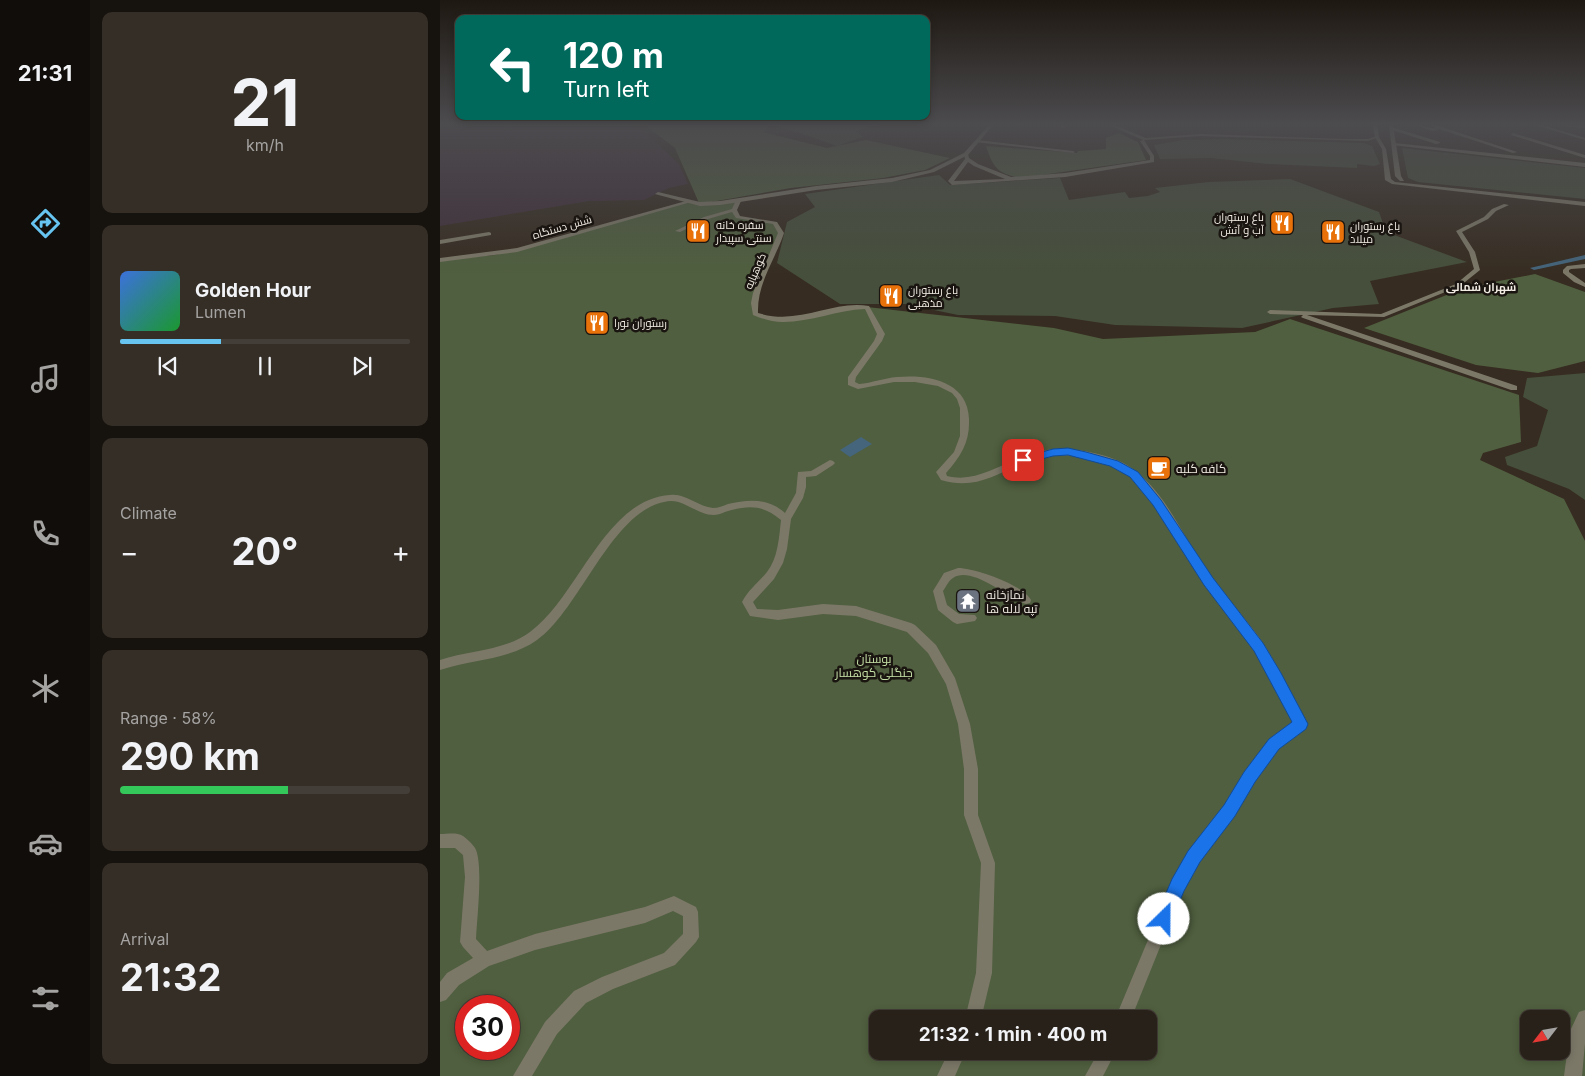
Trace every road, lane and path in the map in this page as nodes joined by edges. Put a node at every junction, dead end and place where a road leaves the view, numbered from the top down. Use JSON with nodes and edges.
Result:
{"nodes":[{"id":1,"x":913,"y":175,"type":"edge"},
{"id":2,"x":955,"y":175,"type":"edge"},
{"id":3,"x":1003,"y":175,"type":"edge"},
{"id":4,"x":1062,"y":175,"type":"edge"},
{"id":5,"x":1387,"y":175,"type":"edge"},
{"id":6,"x":1398,"y":175,"type":"edge"},
{"id":7,"x":1010,"y":179,"type":"junction"},
{"id":8,"x":1402,"y":180,"type":"junction"},
{"id":9,"x":1394,"y":183,"type":"junction"},
{"id":10,"x":658,"y":194,"type":"dead end"},
{"id":11,"x":738,"y":201,"type":"junction"},
{"id":12,"x":688,"y":202,"type":"junction"},
{"id":13,"x":1585,"y":202,"type":"edge"},
{"id":14,"x":1506,"y":205,"type":"dead end"},
{"id":15,"x":734,"y":210,"type":"junction"},
{"id":16,"x":678,"y":231,"type":"dead end"},
{"id":17,"x":489,"y":234,"type":"dead end"},
{"id":18,"x":440,"y":242,"type":"edge"},
{"id":19,"x":440,"y":260,"type":"edge"},
{"id":20,"x":1585,"y":266,"type":"edge"},
{"id":21,"x":1585,"y":285,"type":"edge"},
{"id":22,"x":1270,"y":312,"type":"dead end"},
{"id":23,"x":1294,"y":313,"type":"junction"},
{"id":24,"x":1514,"y":388,"type":"dead end"},
{"id":25,"x":830,"y":463,"type":"dead end"},
{"id":26,"x":786,"y":519,"type":"junction"},
{"id":27,"x":1026,"y":600,"type":"dead end"},
{"id":28,"x":971,"y":618,"type":"dead end"},
{"id":29,"x":440,"y":665,"type":"edge"},
{"id":30,"x":440,"y":841,"type":"edge"},
{"id":31,"x":484,"y":960,"type":"junction"},
{"id":32,"x":440,"y":994,"type":"edge"},
{"id":33,"x":975,"y":1010,"type":"edge"},
{"id":34,"x":1127,"y":1010,"type":"edge"},
{"id":35,"x":1585,"y":1018,"type":"edge"},
{"id":36,"x":954,"y":1060,"type":"edge"},
{"id":37,"x":1103,"y":1060,"type":"edge"},
{"id":38,"x":522,"y":1076,"type":"edge"},
{"id":39,"x":946,"y":1076,"type":"edge"},
{"id":40,"x":1094,"y":1076,"type":"edge"},
{"id":41,"x":1573,"y":1076,"type":"edge"}],
"edges":[{"from":1,"to":11,"type":"street"},
{"from":2,"to":7,"type":"street"},
{"from":3,"to":7,"type":"street"},
{"from":4,"to":7,"type":"street"},
{"from":5,"to":9,"type":"street"},
{"from":6,"to":8,"type":"street"},
{"from":8,"to":9,"type":"street"},
{"from":8,"to":13,"type":"street"},
{"from":9,"to":13,"type":"street"},
{"from":10,"to":12,"type":"street"},
{"from":11,"to":12,"type":"street"},
{"from":11,"to":15,"type":"street"},
{"from":12,"to":19,"type":"street","name":"شش دستگاه"},
{"from":14,"to":23,"type":"street"},
{"from":15,"to":16,"type":"street"},
{"from":15,"to":34,"type":"street","name":"کوهپایه"},
{"from":17,"to":18,"type":"street"},
{"from":20,"to":21,"type":"street"},
{"from":22,"to":23,"type":"street"},
{"from":23,"to":24,"type":"street"},
{"from":25,"to":26,"type":"street"},
{"from":26,"to":29,"type":"street"},
{"from":26,"to":33,"type":"street"},
{"from":27,"to":28,"type":"street"},
{"from":30,"to":31,"type":"street"},
{"from":31,"to":32,"type":"street"},
{"from":31,"to":38,"type":"street"},
{"from":35,"to":41,"type":"street"},
{"from":36,"to":39,"type":"street"},
{"from":37,"to":40,"type":"street"}]}
